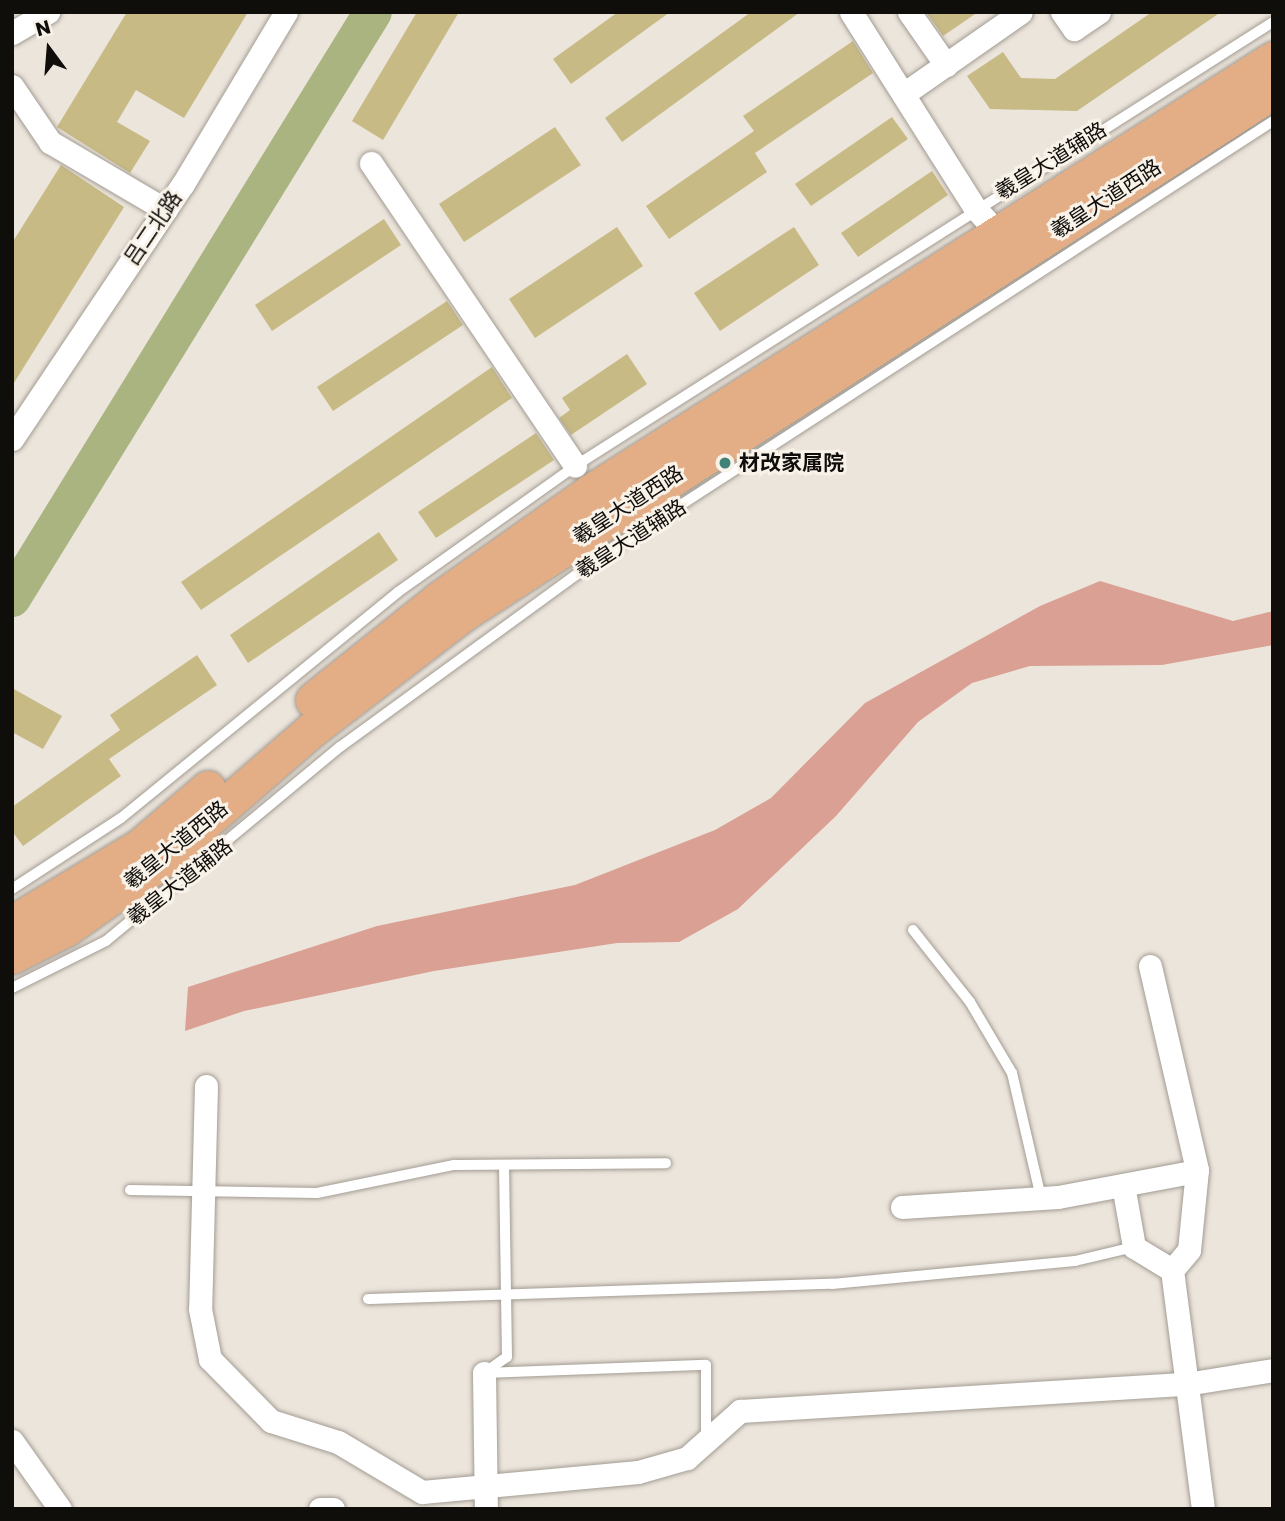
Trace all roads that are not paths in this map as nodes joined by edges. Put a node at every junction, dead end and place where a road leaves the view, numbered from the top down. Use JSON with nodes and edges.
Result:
{"nodes":[{"id":1,"x":48,"y":12,"type":"edge"},
{"id":2,"x":286,"y":12,"type":"edge"},
{"id":3,"x":851,"y":12,"type":"edge"},
{"id":4,"x":909,"y":12,"type":"edge"},
{"id":5,"x":1021,"y":12,"type":"edge"},
{"id":6,"x":1062,"y":12,"type":"edge"},
{"id":7,"x":1099,"y":12,"type":"edge"},
{"id":8,"x":1273,"y":22,"type":"edge"},
{"id":9,"x":12,"y":33,"type":"edge"},
{"id":10,"x":1273,"y":59,"type":"edge"},
{"id":11,"x":946,"y":65,"type":"junction"},
{"id":12,"x":12,"y":86,"type":"edge"},
{"id":13,"x":1273,"y":91,"type":"edge"},
{"id":14,"x":905,"y":93,"type":"junction"},
{"id":15,"x":1273,"y":121,"type":"edge"},
{"id":16,"x":371,"y":163,"type":"dead end"},
{"id":17,"x":975,"y":208,"type":"junction"},
{"id":18,"x":166,"y":210,"type":"junction"},
{"id":19,"x":1008,"y":245,"type":"junction"},
{"id":20,"x":12,"y":439,"type":"edge"},
{"id":21,"x":575,"y":466,"type":"junction"},
{"id":22,"x":12,"y":889,"type":"edge"},
{"id":23,"x":12,"y":923,"type":"edge"},
{"id":24,"x":914,"y":930,"type":"dead end"},
{"id":25,"x":12,"y":956,"type":"edge"},
{"id":26,"x":1150,"y":966,"type":"dead end"},
{"id":27,"x":12,"y":988,"type":"edge"},
{"id":28,"x":206,"y":1086,"type":"dead end"},
{"id":29,"x":666,"y":1163,"type":"dead end"},
{"id":30,"x":504,"y":1165,"type":"junction"},
{"id":31,"x":1197,"y":1171,"type":"junction"},
{"id":32,"x":1123,"y":1185,"type":"junction"},
{"id":33,"x":130,"y":1190,"type":"dead end"},
{"id":34,"x":203,"y":1194,"type":"junction"},
{"id":35,"x":1041,"y":1198,"type":"junction"},
{"id":36,"x":902,"y":1207,"type":"dead end"},
{"id":37,"x":1134,"y":1247,"type":"junction"},
{"id":38,"x":1172,"y":1269,"type":"junction"},
{"id":39,"x":509,"y":1290,"type":"junction"},
{"id":40,"x":368,"y":1299,"type":"dead end"},
{"id":41,"x":1273,"y":1370,"type":"edge"},
{"id":42,"x":484,"y":1373,"type":"junction"},
{"id":43,"x":1186,"y":1384,"type":"junction"},
{"id":44,"x":12,"y":1441,"type":"edge"},
{"id":45,"x":706,"y":1441,"type":"junction"},
{"id":46,"x":488,"y":1485,"type":"junction"},
{"id":47,"x":60,"y":1509,"type":"edge"},
{"id":48,"x":320,"y":1509,"type":"edge"},
{"id":49,"x":333,"y":1509,"type":"edge"},
{"id":50,"x":486,"y":1509,"type":"edge"},
{"id":51,"x":1203,"y":1509,"type":"edge"}],
"edges":[{"from":1,"to":9,"type":"street"},
{"from":2,"to":18,"type":"street","name":"吕二北路"},
{"from":3,"to":14,"type":"street"},
{"from":4,"to":11,"type":"street"},
{"from":5,"to":11,"type":"street"},
{"from":6,"to":7,"type":"street"},
{"from":8,"to":17,"type":"lane","name":"羲皇大道辅路"},
{"from":10,"to":19,"type":"main road","name":"羲皇大道西路"},
{"from":11,"to":14,"type":"street"},
{"from":12,"to":18,"type":"street"},
{"from":13,"to":19,"type":"main road","name":"羲皇大道西路"},
{"from":14,"to":17,"type":"street"},
{"from":15,"to":27,"type":"lane","name":"羲皇大道辅路"},
{"from":16,"to":21,"type":"street"},
{"from":17,"to":19,"type":"street"},
{"from":17,"to":21,"type":"lane","name":"羲皇大道辅路"},
{"from":18,"to":20,"type":"street","name":"吕二北路"},
{"from":19,"to":23,"type":"main road","name":"羲皇大道西路"},
{"from":19,"to":25,"type":"main road","name":"羲皇大道西路"},
{"from":21,"to":22,"type":"lane","name":"羲皇大道辅路"},
{"from":24,"to":35,"type":"lane"},
{"from":26,"to":31,"type":"street"},
{"from":28,"to":34,"type":"street"},
{"from":29,"to":30,"type":"lane"},
{"from":30,"to":34,"type":"lane"},
{"from":30,"to":39,"type":"lane"},
{"from":31,"to":32,"type":"street"},
{"from":31,"to":38,"type":"street"},
{"from":32,"to":35,"type":"street"},
{"from":32,"to":37,"type":"street"},
{"from":33,"to":34,"type":"lane"},
{"from":34,"to":46,"type":"street"},
{"from":35,"to":36,"type":"street"},
{"from":37,"to":38,"type":"street"},
{"from":37,"to":39,"type":"lane"},
{"from":38,"to":43,"type":"street"},
{"from":39,"to":40,"type":"lane"},
{"from":39,"to":42,"type":"lane"},
{"from":41,"to":43,"type":"street"},
{"from":42,"to":45,"type":"lane"},
{"from":42,"to":46,"type":"street"},
{"from":43,"to":45,"type":"street"},
{"from":43,"to":51,"type":"street"},
{"from":44,"to":47,"type":"street"},
{"from":45,"to":46,"type":"street"},
{"from":46,"to":50,"type":"street"},
{"from":48,"to":49,"type":"street"}]}
